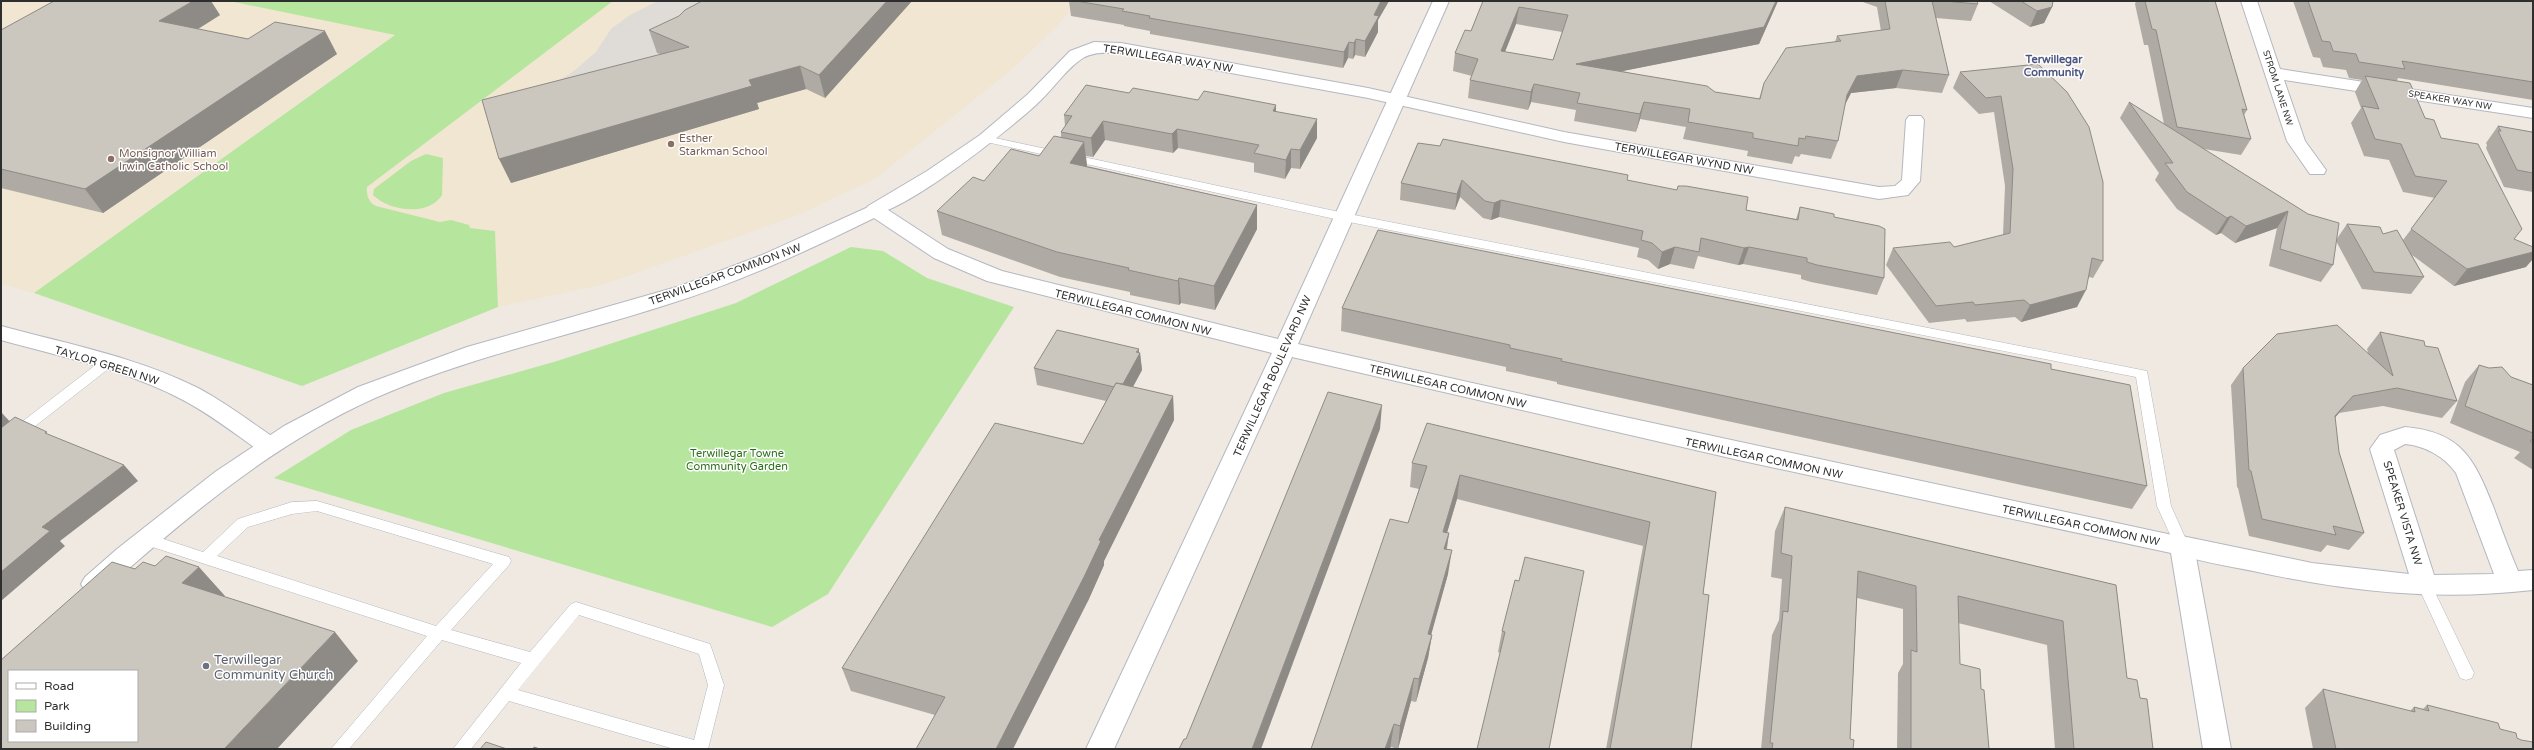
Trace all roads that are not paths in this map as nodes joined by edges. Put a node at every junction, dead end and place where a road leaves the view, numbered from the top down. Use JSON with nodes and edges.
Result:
{"nodes":[{"id":1,"x":1441,"y":1,"type":"edge"},
{"id":2,"x":2249,"y":1,"type":"edge"},
{"id":3,"x":2273,"y":73,"type":"junction"},
{"id":4,"x":1395,"y":99,"type":"junction"},
{"id":5,"x":2533,"y":113,"type":"edge"},
{"id":6,"x":1915,"y":120,"type":"dead end"},
{"id":7,"x":986,"y":139,"type":"junction"},
{"id":8,"x":2317,"y":170,"type":"dead end"},
{"id":9,"x":875,"y":210,"type":"junction"},
{"id":10,"x":1344,"y":217,"type":"junction"},
{"id":11,"x":1,"y":333,"type":"edge"},
{"id":12,"x":1285,"y":349,"type":"junction"},
{"id":13,"x":107,"y":363,"type":"junction"},
{"id":14,"x":1,"y":445,"type":"edge"},
{"id":15,"x":269,"y":446,"type":"junction"},
{"id":16,"x":145,"y":539,"type":"junction"},
{"id":17,"x":2182,"y":546,"type":"junction"},
{"id":18,"x":206,"y":558,"type":"junction"},
{"id":19,"x":2522,"y":582,"type":"edge"},
{"id":20,"x":2425,"y":586,"type":"junction"},
{"id":21,"x":76,"y":600,"type":"edge"},
{"id":22,"x":439,"y":633,"type":"junction"},
{"id":23,"x":533,"y":660,"type":"junction"},
{"id":24,"x":2466,"y":673,"type":"dead end"},
{"id":25,"x":506,"y":692,"type":"junction"},
{"id":26,"x":339,"y":749,"type":"edge"},
{"id":27,"x":461,"y":749,"type":"edge"},
{"id":28,"x":700,"y":749,"type":"edge"},
{"id":29,"x":1100,"y":749,"type":"edge"},
{"id":30,"x":2217,"y":749,"type":"edge"}],
"edges":[{"from":1,"to":4,"type":"street","name":"TERWILLEGAR BOULEVARD NW"},
{"from":2,"to":3,"type":"street","name":"STROM LANE NW"},
{"from":3,"to":5,"type":"street","name":"SPEAKER WAY NW"},
{"from":3,"to":8,"type":"street","name":"STROM LANE NW"},
{"from":4,"to":6,"type":"street","name":"TERWILLEGAR WYND NW"},
{"from":4,"to":7,"type":"street","name":"TERWILLEGAR WAY NW"},
{"from":4,"to":10,"type":"street","name":"TERWILLEGAR BOULEVARD NW"},
{"from":7,"to":9,"type":"street","name":"TERWILLEGAR WAY NW"},
{"from":7,"to":10,"type":"lane"},
{"from":9,"to":12,"type":"street","name":"TERWILLEGAR COMMON NW"},
{"from":9,"to":15,"type":"street","name":"TERWILLEGAR COMMON NW"},
{"from":10,"to":12,"type":"street","name":"TERWILLEGAR BOULEVARD NW"},
{"from":10,"to":17,"type":"lane"},
{"from":11,"to":13,"type":"street","name":"TAYLOR GREEN NW"},
{"from":12,"to":17,"type":"street","name":"TERWILLEGAR COMMON NW"},
{"from":12,"to":29,"type":"street","name":"TERWILLEGAR BOULEVARD NW"},
{"from":13,"to":14,"type":"lane"},
{"from":13,"to":15,"type":"street","name":"TAYLOR GREEN NW"},
{"from":15,"to":16,"type":"street","name":"TERWILLEGAR COMMON NW"},
{"from":16,"to":18,"type":"lane"},
{"from":16,"to":21,"type":"street","name":"TERWILLEGAR COMMON NW"},
{"from":17,"to":20,"type":"street","name":"SPEAKER VISTA NW"},
{"from":17,"to":30,"type":"street"},
{"from":18,"to":22,"type":"lane"},
{"from":18,"to":22,"type":"lane"},
{"from":19,"to":20,"type":"street","name":"SPEAKER VISTA NW"},
{"from":19,"to":20,"type":"street","name":"SPEAKER VISTA NW"},
{"from":20,"to":24,"type":"lane"},
{"from":22,"to":23,"type":"lane"},
{"from":22,"to":26,"type":"lane"},
{"from":23,"to":25,"type":"lane"},
{"from":23,"to":28,"type":"lane"},
{"from":25,"to":27,"type":"lane"},
{"from":25,"to":28,"type":"lane"}]}
